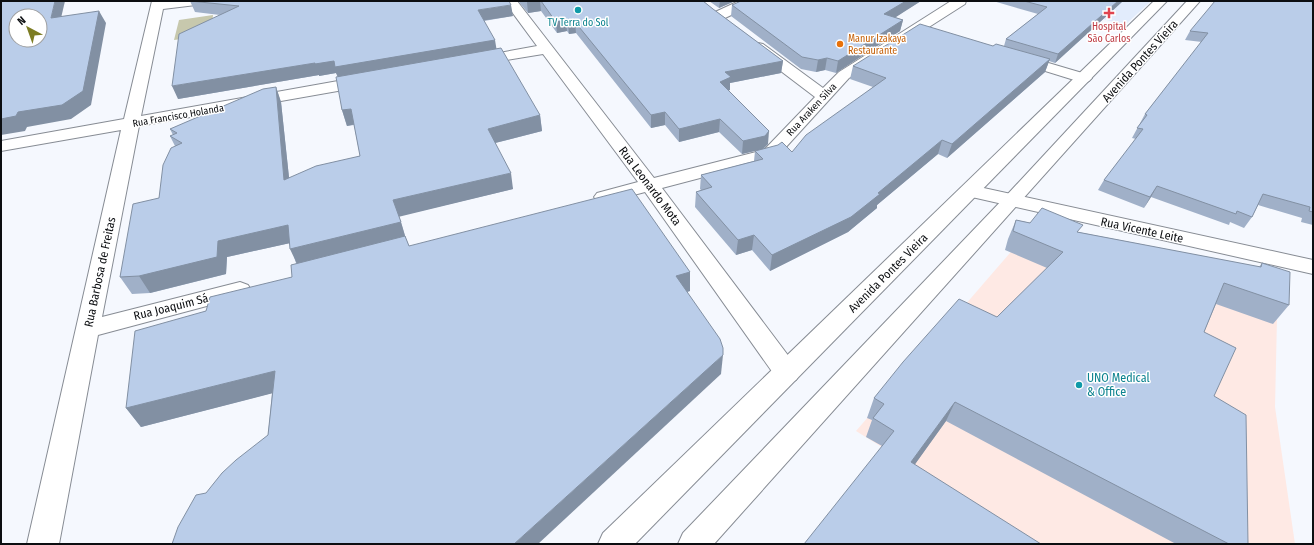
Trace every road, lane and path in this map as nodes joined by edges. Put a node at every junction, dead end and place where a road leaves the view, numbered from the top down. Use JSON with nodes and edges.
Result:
{"nodes":[{"id":1,"x":196,"y":1,"type":"edge"},
{"id":2,"x":510,"y":1,"type":"edge"},
{"id":3,"x":749,"y":1,"type":"edge"},
{"id":4,"x":960,"y":1,"type":"edge"},
{"id":5,"x":1162,"y":1,"type":"edge"},
{"id":6,"x":1194,"y":1,"type":"edge"},
{"id":7,"x":158,"y":4,"type":"edge"},
{"id":8,"x":718,"y":16,"type":"edge"},
{"id":9,"x":919,"y":28,"type":"junction"},
{"id":10,"x":937,"y":34,"type":"edge"},
{"id":11,"x":746,"y":38,"type":"edge"},
{"id":12,"x":545,"y":49,"type":"junction"},
{"id":13,"x":1005,"y":54,"type":"edge"},
{"id":14,"x":459,"y":64,"type":"edge"},
{"id":15,"x":380,"y":78,"type":"edge"},
{"id":16,"x":1084,"y":78,"type":"junction"},
{"id":17,"x":824,"y":96,"type":"junction"},
{"id":18,"x":131,"y":123,"type":"junction"},
{"id":19,"x":1,"y":146,"type":"edge"},
{"id":20,"x":650,"y":185,"type":"junction"},
{"id":21,"x":970,"y":191,"type":"junction"},
{"id":22,"x":589,"y":201,"type":"edge"},
{"id":23,"x":1012,"y":201,"type":"junction"},
{"id":24,"x":1313,"y":267,"type":"edge"},
{"id":25,"x":258,"y":285,"type":"edge"},
{"id":26,"x":88,"y":329,"type":"junction"},
{"id":27,"x":787,"y":373,"type":"junction"},
{"id":28,"x":43,"y":544,"type":"edge"},
{"id":29,"x":614,"y":544,"type":"edge"},
{"id":30,"x":694,"y":544,"type":"edge"}],
"edges":[{"from":1,"to":7,"type":"street"},
{"from":2,"to":12,"type":"street","name":"Rua Leonardo Mota"},
{"from":3,"to":8,"type":"street"},
{"from":4,"to":9,"type":"street","name":"Rua Araken Silva"},
{"from":5,"to":16,"type":"street","name":"Avenida Pontes Vieira"},
{"from":6,"to":23,"type":"street","name":"Avenida Pontes Vieira"},
{"from":7,"to":18,"type":"street","name":"Rua Barbosa de Freitas"},
{"from":9,"to":10,"type":"street"},
{"from":9,"to":17,"type":"street","name":"Rua Araken Silva"},
{"from":11,"to":17,"type":"street"},
{"from":12,"to":14,"type":"street"},
{"from":12,"to":20,"type":"street","name":"Rua Leonardo Mota"},
{"from":13,"to":16,"type":"street"},
{"from":15,"to":18,"type":"street","name":"Rua Francisco Holanda"},
{"from":16,"to":21,"type":"street","name":"Avenida Pontes Vieira"},
{"from":17,"to":20,"type":"street","name":"Rua Araken Silva"},
{"from":18,"to":19,"type":"street","name":"Rua Francisco Holanda"},
{"from":18,"to":26,"type":"street","name":"Rua Barbosa de Freitas"},
{"from":20,"to":22,"type":"street"},
{"from":20,"to":27,"type":"street","name":"Rua Leonardo Mota"},
{"from":21,"to":23,"type":"street","name":"Rua Vicente Leite"},
{"from":21,"to":27,"type":"street","name":"Avenida Pontes Vieira"},
{"from":23,"to":24,"type":"street","name":"Rua Vicente Leite"},
{"from":23,"to":30,"type":"street","name":"Avenida Pontes Vieira"},
{"from":25,"to":26,"type":"street","name":"Rua Joaquim Sá"},
{"from":26,"to":28,"type":"street","name":"Rua Barbosa de Freitas"},
{"from":27,"to":29,"type":"street","name":"Avenida Pontes Vieira"}]}
